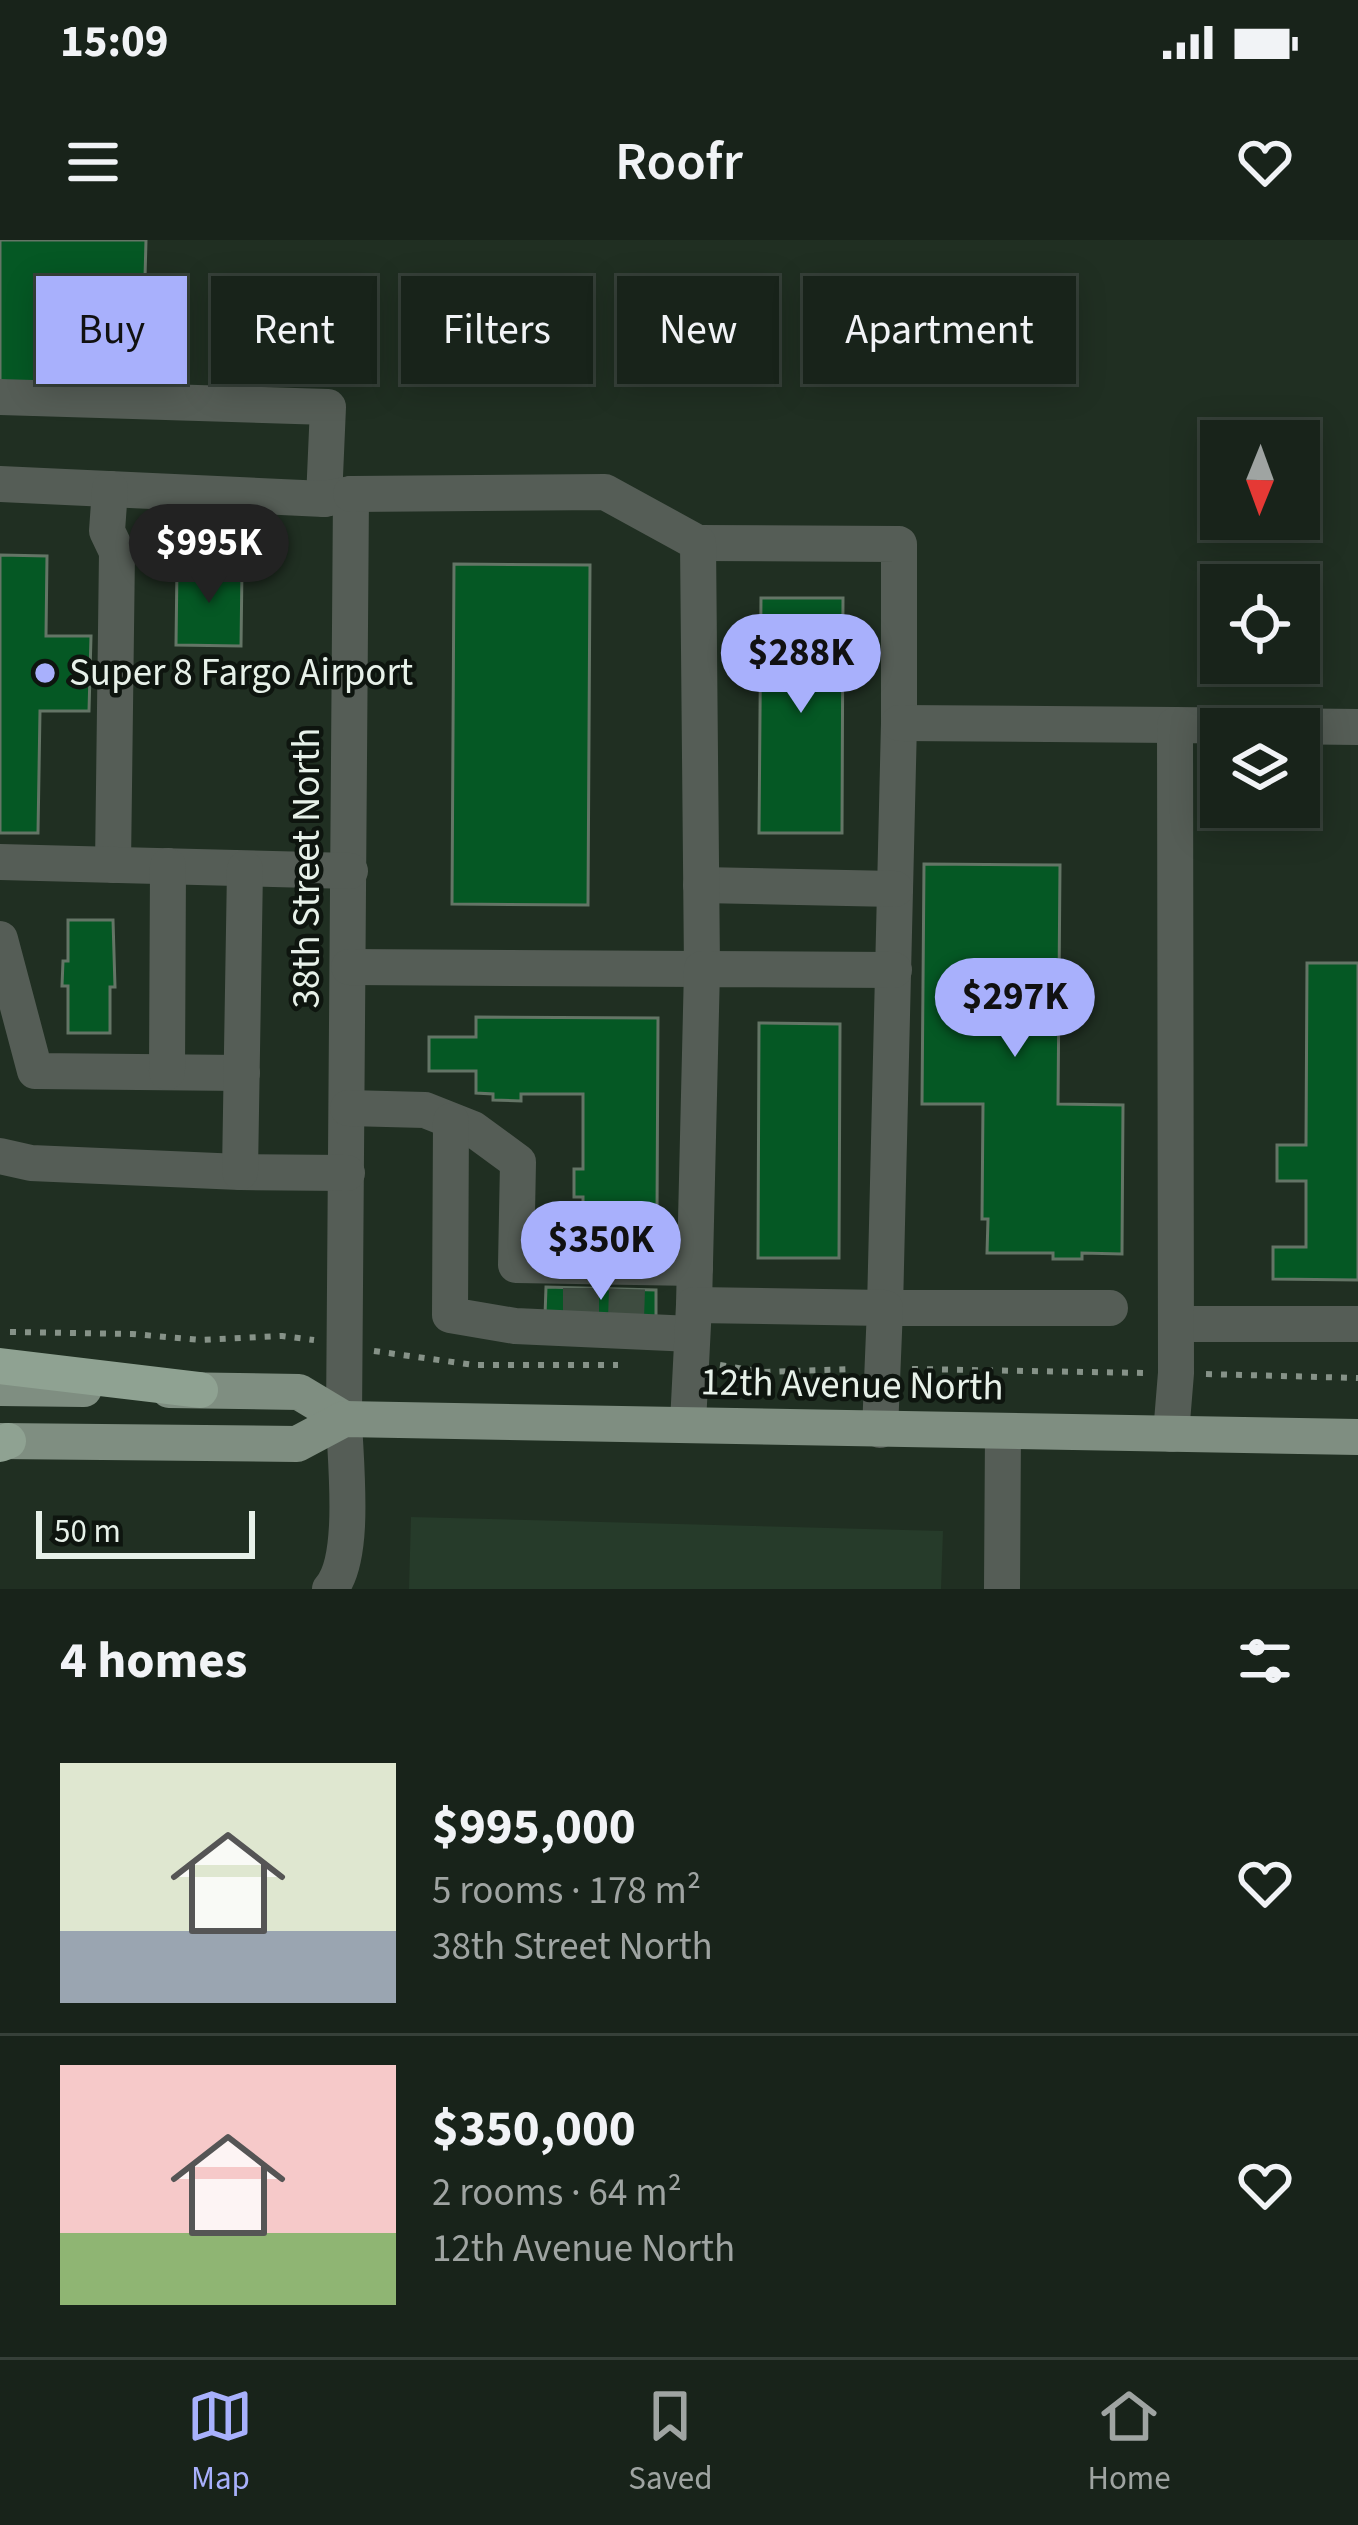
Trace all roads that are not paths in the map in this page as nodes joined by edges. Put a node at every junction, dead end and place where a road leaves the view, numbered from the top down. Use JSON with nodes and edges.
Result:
{"nodes":[{"id":1,"x":0,"y":398,"type":"edge"},
{"id":2,"x":0,"y":484,"type":"edge"},
{"id":3,"x":110,"y":489,"type":"junction"},
{"id":4,"x":338,"y":496,"type":"junction"},
{"id":5,"x":698,"y":543,"type":"junction"},
{"id":6,"x":899,"y":723,"type":"junction"},
{"id":7,"x":1175,"y":724,"type":"junction"},
{"id":8,"x":1358,"y":727,"type":"edge"},
{"id":9,"x":0,"y":862,"type":"edge"},
{"id":10,"x":113,"y":865,"type":"junction"},
{"id":11,"x":168,"y":866,"type":"junction"},
{"id":12,"x":245,"y":868,"type":"junction"},
{"id":13,"x":350,"y":872,"type":"junction"},
{"id":14,"x":701,"y":885,"type":"junction"},
{"id":15,"x":895,"y":889,"type":"junction"},
{"id":16,"x":0,"y":940,"type":"edge"},
{"id":17,"x":349,"y":967,"type":"junction"},
{"id":18,"x":702,"y":969,"type":"junction"},
{"id":19,"x":894,"y":970,"type":"junction"},
{"id":20,"x":167,"y":1072,"type":"junction"},
{"id":21,"x":242,"y":1073,"type":"junction"},
{"id":22,"x":348,"y":1108,"type":"junction"},
{"id":23,"x":451,"y":1120,"type":"junction"},
{"id":24,"x":0,"y":1156,"type":"edge"},
{"id":25,"x":240,"y":1172,"type":"junction"},
{"id":26,"x":347,"y":1173,"type":"junction"},
{"id":27,"x":516,"y":1264,"type":"junction"},
{"id":28,"x":694,"y":1268,"type":"junction"},
{"id":29,"x":581,"y":1300,"type":"junction"},
{"id":30,"x":626,"y":1301,"type":"junction"},
{"id":31,"x":1110,"y":1307,"type":"dead end"},
{"id":32,"x":885,"y":1308,"type":"junction"},
{"id":33,"x":693,"y":1320,"type":"junction"},
{"id":34,"x":1177,"y":1324,"type":"junction"},
{"id":35,"x":1358,"y":1324,"type":"edge"},
{"id":36,"x":515,"y":1326,"type":"junction"},
{"id":37,"x":0,"y":1366,"type":"edge"},
{"id":38,"x":0,"y":1388,"type":"edge"},
{"id":39,"x":200,"y":1390,"type":"junction"},
{"id":40,"x":344,"y":1419,"type":"junction"},
{"id":41,"x":688,"y":1424,"type":"junction"},
{"id":42,"x":880,"y":1430,"type":"junction"},
{"id":43,"x":1003,"y":1431,"type":"junction"},
{"id":44,"x":1171,"y":1434,"type":"junction"},
{"id":45,"x":1358,"y":1437,"type":"edge"},
{"id":46,"x":3,"y":1442,"type":"edge"},
{"id":47,"x":330,"y":1589,"type":"edge"},
{"id":48,"x":1002,"y":1589,"type":"edge"}],
"edges":[{"from":1,"to":4,"type":"street","name":"38th Street North"},
{"from":2,"to":3,"type":"street"},
{"from":3,"to":4,"type":"street"},
{"from":3,"to":10,"type":"street"},
{"from":4,"to":5,"type":"street"},
{"from":4,"to":13,"type":"street","name":"38th Street North"},
{"from":5,"to":6,"type":"street"},
{"from":5,"to":14,"type":"street"},
{"from":6,"to":7,"type":"street"},
{"from":6,"to":15,"type":"street"},
{"from":7,"to":8,"type":"street"},
{"from":7,"to":34,"type":"street"},
{"from":9,"to":10,"type":"street"},
{"from":10,"to":11,"type":"street"},
{"from":11,"to":12,"type":"street"},
{"from":11,"to":20,"type":"street"},
{"from":12,"to":13,"type":"street"},
{"from":12,"to":21,"type":"street"},
{"from":13,"to":17,"type":"street","name":"38th Street North"},
{"from":14,"to":15,"type":"street"},
{"from":14,"to":18,"type":"street"},
{"from":15,"to":19,"type":"street"},
{"from":16,"to":20,"type":"street"},
{"from":17,"to":18,"type":"street"},
{"from":17,"to":22,"type":"street","name":"38th Street North"},
{"from":18,"to":19,"type":"street"},
{"from":18,"to":28,"type":"street"},
{"from":19,"to":32,"type":"street"},
{"from":20,"to":21,"type":"street"},
{"from":21,"to":25,"type":"street"},
{"from":22,"to":23,"type":"street"},
{"from":22,"to":26,"type":"street","name":"38th Street North"},
{"from":23,"to":27,"type":"street"},
{"from":23,"to":36,"type":"street"},
{"from":24,"to":25,"type":"street"},
{"from":25,"to":26,"type":"street"},
{"from":26,"to":40,"type":"street","name":"38th Street North"},
{"from":27,"to":29,"type":"street"},
{"from":27,"to":36,"type":"street"},
{"from":28,"to":30,"type":"street"},
{"from":28,"to":33,"type":"street"},
{"from":29,"to":30,"type":"street"},
{"from":29,"to":30,"type":"street"},
{"from":29,"to":36,"type":"street"},
{"from":30,"to":33,"type":"street"},
{"from":31,"to":32,"type":"street"},
{"from":32,"to":33,"type":"street"},
{"from":32,"to":42,"type":"street"},
{"from":33,"to":41,"type":"street"},
{"from":34,"to":35,"type":"street"},
{"from":34,"to":44,"type":"street"},
{"from":37,"to":39,"type":"highway"},
{"from":38,"to":39,"type":"main road","name":"12th Avenue North"},
{"from":39,"to":40,"type":"main road","name":"12th Avenue North"},
{"from":40,"to":41,"type":"main road","name":"12th Avenue North"},
{"from":40,"to":46,"type":"main road","name":"12th Avenue North"},
{"from":40,"to":47,"type":"street","name":"38th Street North"},
{"from":41,"to":42,"type":"main road","name":"12th Avenue North"},
{"from":42,"to":43,"type":"main road","name":"12th Avenue North"},
{"from":43,"to":44,"type":"main road","name":"12th Avenue North"},
{"from":43,"to":48,"type":"street"},
{"from":44,"to":45,"type":"main road","name":"12th Avenue North"}]}
